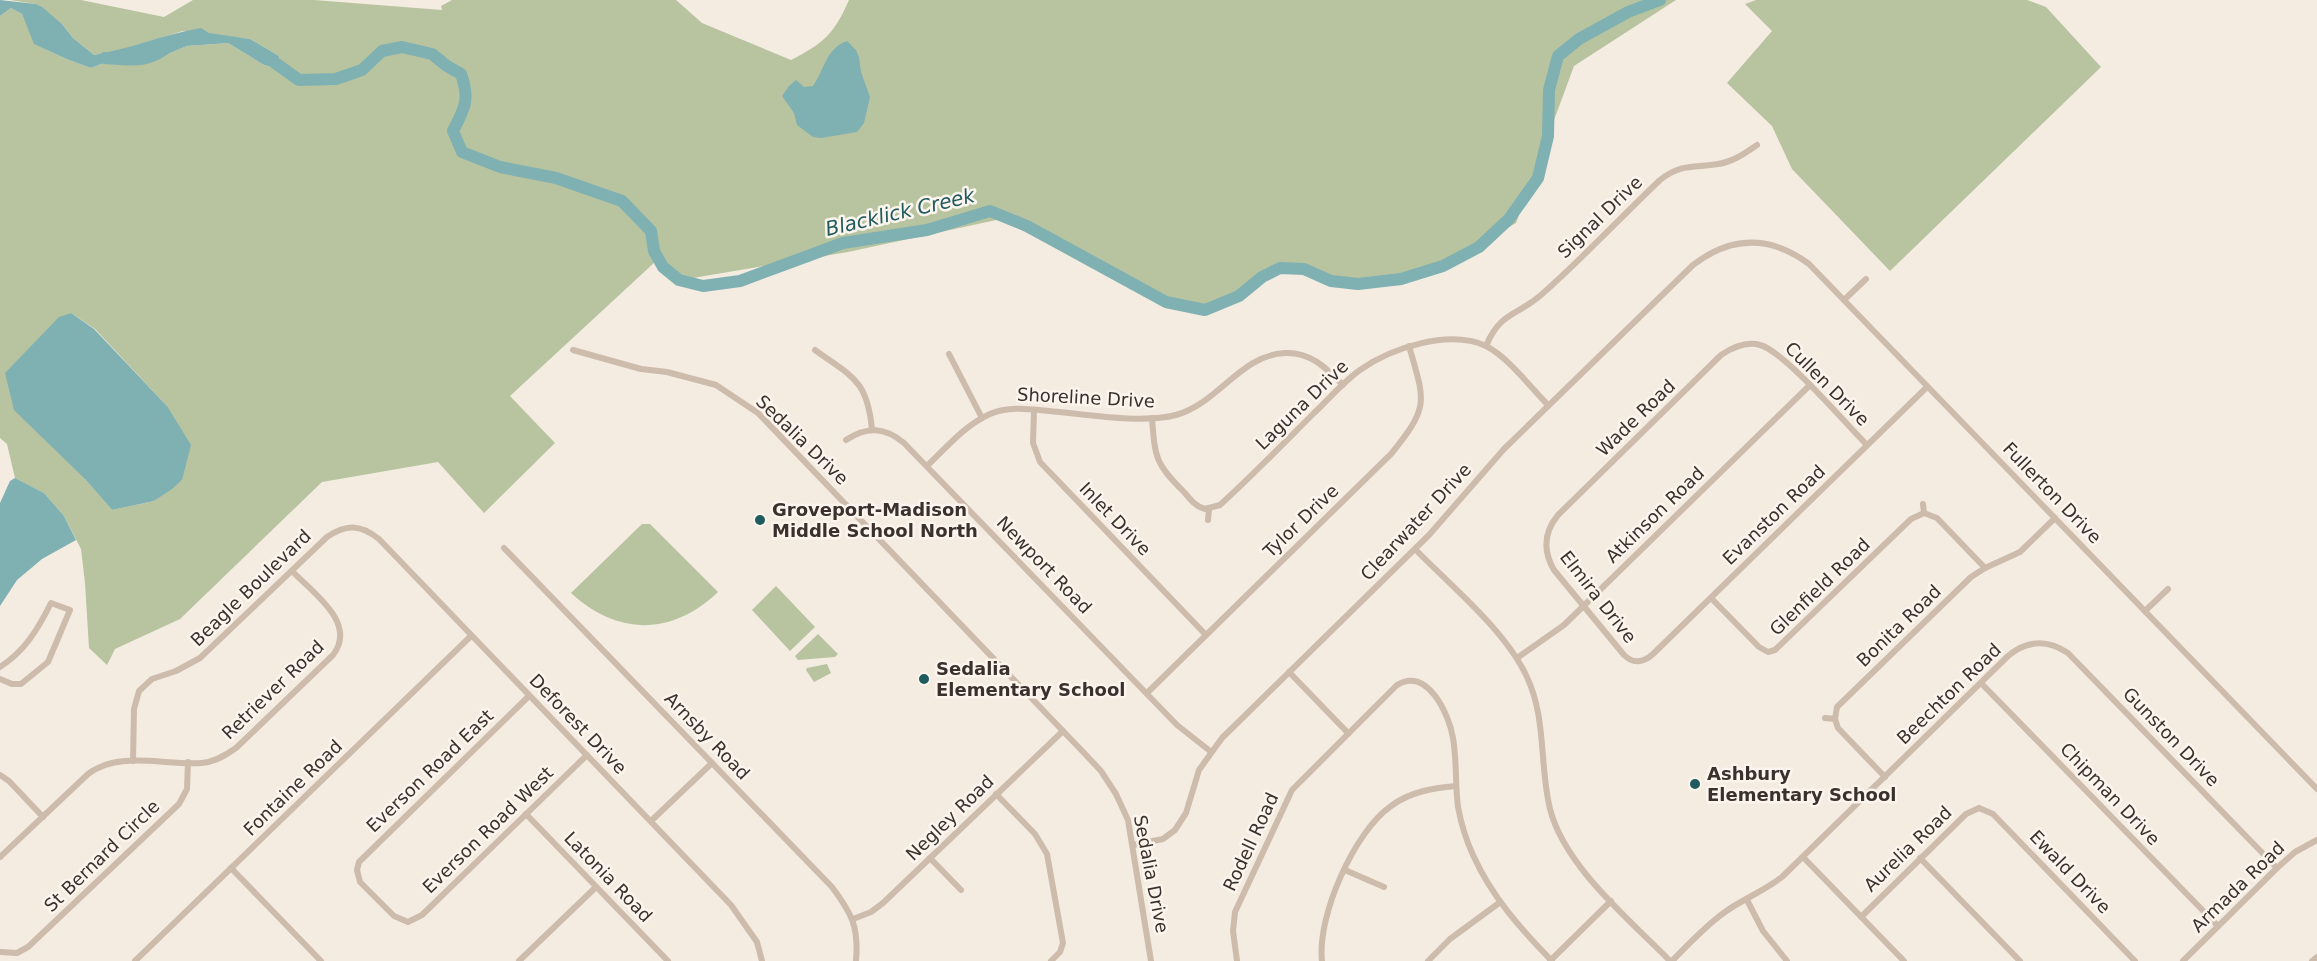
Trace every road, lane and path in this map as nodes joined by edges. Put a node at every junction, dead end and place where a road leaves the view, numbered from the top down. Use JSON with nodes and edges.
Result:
{"nodes":[{"id":1,"x":1757,"y":145,"type":"dead end"},
{"id":2,"x":1751,"y":242,"type":"joint"},
{"id":3,"x":1866,"y":279,"type":"dead end"},
{"id":4,"x":1844,"y":300,"type":"junction"},
{"id":5,"x":1409,"y":346,"type":"junction"},
{"id":6,"x":1486,"y":346,"type":"junction"},
{"id":7,"x":1765,"y":346,"type":"joint"},
{"id":8,"x":573,"y":350,"type":"dead end"},
{"id":9,"x":815,"y":350,"type":"dead end"},
{"id":10,"x":949,"y":354,"type":"dead end"},
{"id":11,"x":1343,"y":385,"type":"junction"},
{"id":12,"x":1809,"y":386,"type":"junction"},
{"id":13,"x":1927,"y":387,"type":"junction"},
{"id":14,"x":1548,"y":405,"type":"junction"},
{"id":15,"x":1035,"y":410,"type":"junction"},
{"id":16,"x":982,"y":418,"type":"junction"},
{"id":17,"x":1152,"y":418,"type":"junction"},
{"id":18,"x":872,"y":429,"type":"junction"},
{"id":19,"x":846,"y":440,"type":"dead end"},
{"id":20,"x":1867,"y":445,"type":"junction"},
{"id":21,"x":927,"y":466,"type":"junction"},
{"id":22,"x":1923,"y":504,"type":"dead end"},
{"id":23,"x":1209,"y":509,"type":"junction"},
{"id":24,"x":1924,"y":513,"type":"junction"},
{"id":25,"x":2055,"y":518,"type":"junction"},
{"id":26,"x":1208,"y":520,"type":"dead end"},
{"id":27,"x":352,"y":526,"type":"joint"},
{"id":28,"x":1546,"y":540,"type":"joint"},
{"id":29,"x":504,"y":548,"type":"dead end"},
{"id":30,"x":1415,"y":549,"type":"junction"},
{"id":31,"x":1985,"y":568,"type":"junction"},
{"id":32,"x":292,"y":571,"type":"junction"},
{"id":33,"x":2168,"y":589,"type":"dead end"},
{"id":34,"x":1711,"y":598,"type":"junction"},
{"id":35,"x":1584,"y":606,"type":"junction"},
{"id":36,"x":2145,"y":611,"type":"junction"},
{"id":37,"x":1206,"y":635,"type":"junction"},
{"id":38,"x":471,"y":636,"type":"junction"},
{"id":39,"x":2035,"y":643,"type":"joint"},
{"id":40,"x":1517,"y":658,"type":"junction"},
{"id":41,"x":1638,"y":661,"type":"junction"},
{"id":42,"x":0,"y":667,"type":"edge"},
{"id":43,"x":1636,"y":669,"type":"dead end"},
{"id":44,"x":1408,"y":671,"type":"dead end"},
{"id":45,"x":1289,"y":672,"type":"junction"},
{"id":46,"x":0,"y":679,"type":"edge"},
{"id":47,"x":1410,"y":680,"type":"junction"},
{"id":48,"x":1982,"y":683,"type":"junction"},
{"id":49,"x":1147,"y":693,"type":"junction"},
{"id":50,"x":529,"y":696,"type":"junction"},
{"id":51,"x":1825,"y":718,"type":"dead end"},
{"id":52,"x":1835,"y":718,"type":"junction"},
{"id":53,"x":1063,"y":731,"type":"junction"},
{"id":54,"x":1348,"y":732,"type":"junction"},
{"id":55,"x":1210,"y":751,"type":"junction"},
{"id":56,"x":587,"y":755,"type":"junction"},
{"id":57,"x":133,"y":761,"type":"junction"},
{"id":58,"x":188,"y":762,"type":"junction"},
{"id":59,"x":711,"y":763,"type":"junction"},
{"id":60,"x":0,"y":775,"type":"edge"},
{"id":61,"x":1885,"y":777,"type":"junction"},
{"id":62,"x":1456,"y":786,"type":"junction"},
{"id":63,"x":2317,"y":789,"type":"edge"},
{"id":64,"x":996,"y":794,"type":"junction"},
{"id":65,"x":1979,"y":805,"type":"joint"},
{"id":66,"x":526,"y":814,"type":"junction"},
{"id":67,"x":43,"y":817,"type":"junction"},
{"id":68,"x":651,"y":821,"type":"junction"},
{"id":69,"x":2317,"y":840,"type":"edge"},
{"id":70,"x":1133,"y":845,"type":"junction"},
{"id":71,"x":0,"y":857,"type":"edge"},
{"id":72,"x":1803,"y":857,"type":"junction"},
{"id":73,"x":930,"y":858,"type":"junction"},
{"id":74,"x":1920,"y":858,"type":"junction"},
{"id":75,"x":231,"y":868,"type":"junction"},
{"id":76,"x":2277,"y":868,"type":"junction"},
{"id":77,"x":349,"y":870,"type":"dead end"},
{"id":78,"x":357,"y":870,"type":"junction"},
{"id":79,"x":1346,"y":870,"type":"junction"},
{"id":80,"x":596,"y":887,"type":"junction"},
{"id":81,"x":1384,"y":888,"type":"dead end"},
{"id":82,"x":961,"y":890,"type":"dead end"},
{"id":83,"x":1747,"y":900,"type":"junction"},
{"id":84,"x":1611,"y":901,"type":"junction"},
{"id":85,"x":1499,"y":903,"type":"junction"},
{"id":86,"x":1861,"y":917,"type":"junction"},
{"id":87,"x":853,"y":919,"type":"junction"},
{"id":88,"x":2218,"y":926,"type":"junction"},
{"id":89,"x":0,"y":952,"type":"edge"},
{"id":90,"x":1058,"y":956,"type":"junction"},
{"id":91,"x":9,"y":957,"type":"edge"},
{"id":92,"x":2317,"y":957,"type":"edge"},
{"id":93,"x":135,"y":961,"type":"edge"},
{"id":94,"x":321,"y":961,"type":"edge"},
{"id":95,"x":519,"y":961,"type":"edge"},
{"id":96,"x":668,"y":961,"type":"edge"},
{"id":97,"x":762,"y":961,"type":"edge"},
{"id":98,"x":856,"y":961,"type":"edge"},
{"id":99,"x":1051,"y":961,"type":"edge"},
{"id":100,"x":1065,"y":961,"type":"edge"},
{"id":101,"x":1151,"y":961,"type":"edge"},
{"id":102,"x":1237,"y":961,"type":"edge"},
{"id":103,"x":1322,"y":961,"type":"edge"},
{"id":104,"x":1428,"y":961,"type":"edge"},
{"id":105,"x":1551,"y":961,"type":"edge"},
{"id":106,"x":1671,"y":961,"type":"edge"},
{"id":107,"x":1787,"y":961,"type":"edge"},
{"id":108,"x":1904,"y":961,"type":"edge"},
{"id":109,"x":2020,"y":961,"type":"edge"},
{"id":110,"x":2135,"y":961,"type":"edge"},
{"id":111,"x":2183,"y":961,"type":"edge"},
{"id":112,"x":2312,"y":961,"type":"edge"}],
"edges":[{"from":1,"to":6,"type":"street","name":"Signal Drive"},
{"from":2,"to":4,"type":"street","name":"Fullerton Drive"},
{"from":2,"to":14,"type":"street","name":"Clearwater Drive"},
{"from":3,"to":4,"type":"street"},
{"from":4,"to":13,"type":"street","name":"Fullerton Drive"},
{"from":5,"to":6,"type":"street","name":"Laguna Drive"},
{"from":5,"to":11,"type":"street","name":"Laguna Drive"},
{"from":5,"to":37,"type":"street","name":"Tylor Drive"},
{"from":6,"to":14,"type":"street"},
{"from":7,"to":12,"type":"street","name":"Cullen Drive"},
{"from":7,"to":28,"type":"street","name":"Wade Road"},
{"from":8,"to":53,"type":"street","name":"Sedalia Drive"},
{"from":9,"to":18,"type":"street"},
{"from":10,"to":16,"type":"street"},
{"from":11,"to":17,"type":"street","name":"Shoreline Drive"},
{"from":11,"to":23,"type":"street","name":"Laguna Drive"},
{"from":12,"to":20,"type":"street","name":"Cullen Drive"},
{"from":12,"to":35,"type":"street","name":"Atkinson Road"},
{"from":13,"to":20,"type":"street","name":"Evanston Road"},
{"from":13,"to":25,"type":"street","name":"Fullerton Drive"},
{"from":14,"to":30,"type":"street","name":"Clearwater Drive"},
{"from":15,"to":16,"type":"street","name":"Shoreline Drive"},
{"from":15,"to":17,"type":"street","name":"Shoreline Drive"},
{"from":15,"to":37,"type":"street","name":"Inlet Drive"},
{"from":16,"to":21,"type":"street","name":"Shoreline Drive"},
{"from":17,"to":23,"type":"street"},
{"from":18,"to":19,"type":"street"},
{"from":18,"to":21,"type":"street","name":"Newport Road"},
{"from":20,"to":34,"type":"street","name":"Evanston Road"},
{"from":21,"to":49,"type":"street","name":"Newport Road"},
{"from":22,"to":24,"type":"street"},
{"from":23,"to":26,"type":"street"},
{"from":24,"to":31,"type":"street"},
{"from":24,"to":34,"type":"street","name":"Glenfield Road"},
{"from":25,"to":31,"type":"street","name":"Bonita Road"},
{"from":25,"to":36,"type":"street","name":"Fullerton Drive"},
{"from":27,"to":32,"type":"street","name":"Beagle Boulevard"},
{"from":27,"to":38,"type":"street","name":"Deforest Drive"},
{"from":28,"to":35,"type":"street","name":"Elmira Drive"},
{"from":29,"to":59,"type":"street","name":"Arnsby Road"},
{"from":30,"to":40,"type":"street"},
{"from":30,"to":45,"type":"street","name":"Clearwater Drive"},
{"from":31,"to":52,"type":"street","name":"Bonita Road"},
{"from":32,"to":57,"type":"street","name":"Beagle Boulevard"},
{"from":32,"to":58,"type":"street","name":"Retriever Road"},
{"from":33,"to":36,"type":"street"},
{"from":34,"to":41,"type":"street","name":"Evanston Road"},
{"from":35,"to":40,"type":"street","name":"Atkinson Road"},
{"from":35,"to":41,"type":"street","name":"Elmira Drive"},
{"from":36,"to":63,"type":"street","name":"Fullerton Drive"},
{"from":37,"to":49,"type":"street","name":"Tylor Drive"},
{"from":38,"to":50,"type":"street","name":"Deforest Drive"},
{"from":38,"to":75,"type":"street","name":"Fontaine Road"},
{"from":39,"to":48,"type":"street","name":"Beechton Road"},
{"from":39,"to":76,"type":"street","name":"Gunston Drive"},
{"from":40,"to":84,"type":"street"},
{"from":41,"to":43,"type":"street"},
{"from":42,"to":46,"type":"street"},
{"from":44,"to":47,"type":"street"},
{"from":45,"to":54,"type":"street"},
{"from":45,"to":55,"type":"street","name":"Clearwater Drive"},
{"from":47,"to":54,"type":"street","name":"Rodell Road"},
{"from":47,"to":62,"type":"street"},
{"from":48,"to":61,"type":"street","name":"Beechton Road"},
{"from":48,"to":88,"type":"street","name":"Chipman Drive"},
{"from":49,"to":55,"type":"street","name":"Newport Road"},
{"from":50,"to":56,"type":"street","name":"Deforest Drive"},
{"from":50,"to":78,"type":"street","name":"Everson Road East"},
{"from":51,"to":52,"type":"street"},
{"from":52,"to":61,"type":"street"},
{"from":53,"to":64,"type":"street","name":"Negley Road"},
{"from":53,"to":70,"type":"street","name":"Sedalia Drive"},
{"from":54,"to":102,"type":"street","name":"Rodell Road"},
{"from":55,"to":70,"type":"street","name":"Clearwater Drive"},
{"from":56,"to":66,"type":"street","name":"Everson Road West"},
{"from":56,"to":68,"type":"street","name":"Deforest Drive"},
{"from":57,"to":58,"type":"street","name":"Retriever Road"},
{"from":57,"to":67,"type":"street","name":"Retriever Road"},
{"from":58,"to":91,"type":"street","name":"St Bernard Circle"},
{"from":59,"to":68,"type":"street"},
{"from":59,"to":87,"type":"street","name":"Arnsby Road"},
{"from":60,"to":67,"type":"street"},
{"from":61,"to":72,"type":"street","name":"Beechton Road"},
{"from":62,"to":79,"type":"street"},
{"from":62,"to":85,"type":"street"},
{"from":64,"to":73,"type":"street","name":"Negley Road"},
{"from":64,"to":90,"type":"street"},
{"from":65,"to":74,"type":"street","name":"Aurelia Road"},
{"from":65,"to":110,"type":"street","name":"Ewald Drive"},
{"from":66,"to":78,"type":"street","name":"Everson Road West"},
{"from":66,"to":80,"type":"street","name":"Latonia Road"},
{"from":67,"to":71,"type":"street","name":"Retriever Road"},
{"from":68,"to":97,"type":"street","name":"Deforest Drive"},
{"from":69,"to":76,"type":"street","name":"Armada Road"},
{"from":70,"to":101,"type":"street","name":"Sedalia Drive"},
{"from":72,"to":83,"type":"street","name":"Beechton Road"},
{"from":72,"to":86,"type":"street"},
{"from":73,"to":82,"type":"street"},
{"from":73,"to":87,"type":"street","name":"Negley Road"},
{"from":74,"to":86,"type":"street","name":"Aurelia Road"},
{"from":74,"to":109,"type":"street"},
{"from":75,"to":93,"type":"street","name":"Fontaine Road"},
{"from":75,"to":94,"type":"street"},
{"from":76,"to":88,"type":"street","name":"Armada Road"},
{"from":77,"to":78,"type":"street"},
{"from":79,"to":81,"type":"street"},
{"from":79,"to":103,"type":"street"},
{"from":80,"to":95,"type":"street"},
{"from":80,"to":96,"type":"street","name":"Latonia Road"},
{"from":83,"to":106,"type":"street","name":"Beechton Road"},
{"from":83,"to":107,"type":"street"},
{"from":84,"to":105,"type":"street"},
{"from":84,"to":106,"type":"street"},
{"from":85,"to":104,"type":"street"},
{"from":85,"to":105,"type":"street"},
{"from":86,"to":108,"type":"street"},
{"from":87,"to":98,"type":"street","name":"Arnsby Road"},
{"from":88,"to":111,"type":"street","name":"Armada Road"},
{"from":89,"to":91,"type":"street"},
{"from":90,"to":99,"type":"street"},
{"from":90,"to":100,"type":"street"},
{"from":92,"to":112,"type":"street"}]}
